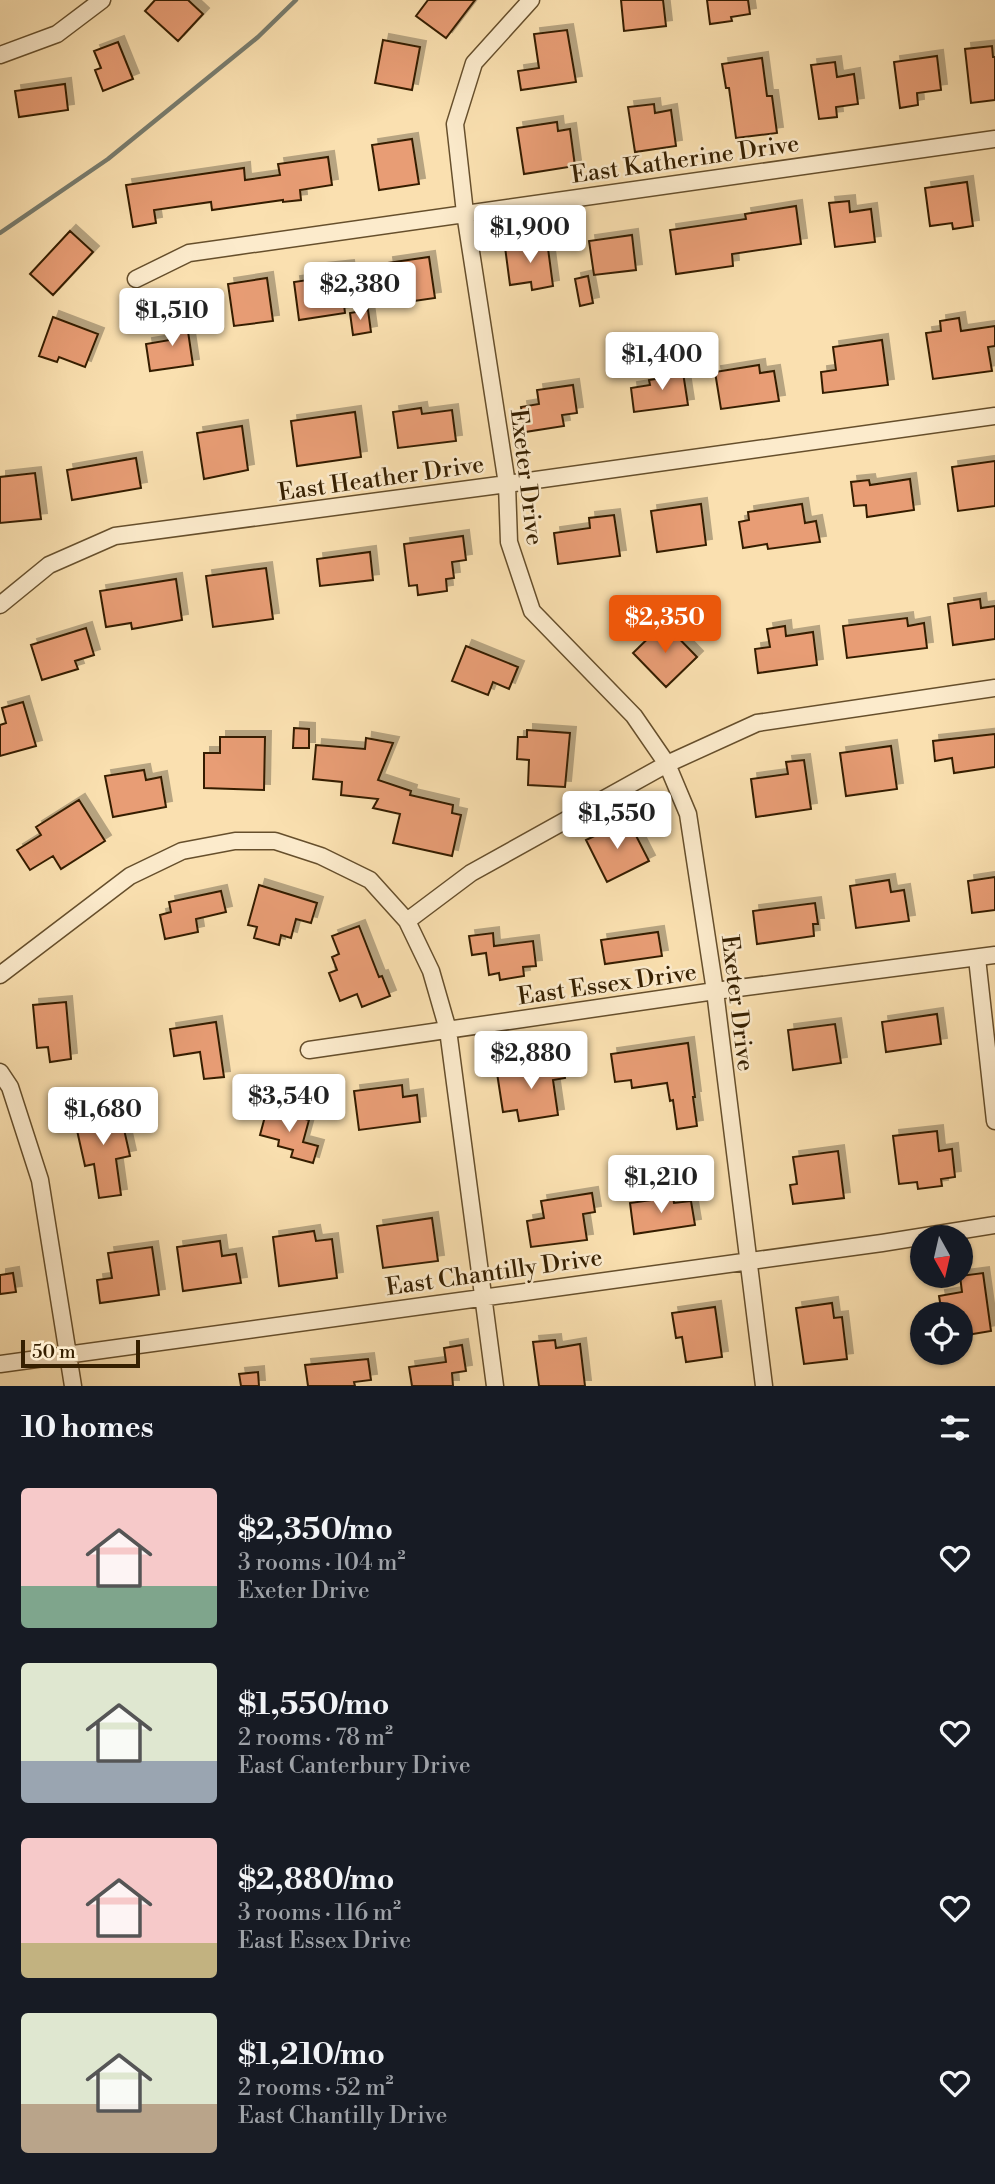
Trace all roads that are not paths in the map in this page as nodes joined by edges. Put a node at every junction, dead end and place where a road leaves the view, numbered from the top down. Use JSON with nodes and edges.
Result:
{"nodes":[{"id":1,"x":102,"y":0,"type":"edge"},
{"id":2,"x":531,"y":0,"type":"edge"},
{"id":3,"x":0,"y":55,"type":"edge"},
{"id":4,"x":995,"y":139,"type":"edge"},
{"id":5,"x":465,"y":213,"type":"junction"},
{"id":6,"x":136,"y":279,"type":"dead end"},
{"id":7,"x":995,"y":416,"type":"edge"},
{"id":8,"x":507,"y":484,"type":"junction"},
{"id":9,"x":0,"y":605,"type":"edge"},
{"id":10,"x":995,"y":688,"type":"edge"},
{"id":11,"x":667,"y":764,"type":"junction"},
{"id":12,"x":407,"y":921,"type":"junction"},
{"id":13,"x":995,"y":955,"type":"edge"},
{"id":14,"x":977,"y":958,"type":"junction"},
{"id":15,"x":0,"y":975,"type":"edge"},
{"id":16,"x":715,"y":991,"type":"junction"},
{"id":17,"x":448,"y":1030,"type":"junction"},
{"id":18,"x":309,"y":1050,"type":"dead end"},
{"id":19,"x":0,"y":1072,"type":"edge"},
{"id":20,"x":995,"y":1121,"type":"edge"},
{"id":21,"x":995,"y":1225,"type":"edge"},
{"id":22,"x":748,"y":1261,"type":"junction"},
{"id":23,"x":483,"y":1297,"type":"junction"},
{"id":24,"x":68,"y":1355,"type":"junction"},
{"id":25,"x":0,"y":1364,"type":"edge"},
{"id":26,"x":73,"y":1386,"type":"edge"},
{"id":27,"x":495,"y":1386,"type":"edge"},
{"id":28,"x":764,"y":1386,"type":"edge"}],
"edges":[{"from":1,"to":3,"type":"street"},
{"from":2,"to":5,"type":"street","name":"Exeter Drive"},
{"from":4,"to":5,"type":"street","name":"East Katherine Drive"},
{"from":5,"to":6,"type":"street","name":"East Katherine Drive"},
{"from":5,"to":8,"type":"street","name":"Exeter Drive"},
{"from":7,"to":8,"type":"street","name":"East Heather Drive"},
{"from":8,"to":9,"type":"street","name":"East Heather Drive"},
{"from":8,"to":11,"type":"street","name":"Exeter Drive"},
{"from":10,"to":11,"type":"street"},
{"from":11,"to":12,"type":"street"},
{"from":11,"to":16,"type":"street","name":"Exeter Drive"},
{"from":12,"to":15,"type":"street"},
{"from":12,"to":17,"type":"street"},
{"from":13,"to":14,"type":"street","name":"East Essex Drive"},
{"from":14,"to":16,"type":"street","name":"East Essex Drive"},
{"from":14,"to":20,"type":"street"},
{"from":16,"to":17,"type":"street","name":"East Essex Drive"},
{"from":16,"to":22,"type":"street","name":"Exeter Drive"},
{"from":17,"to":18,"type":"street","name":"East Essex Drive"},
{"from":17,"to":23,"type":"street"},
{"from":19,"to":24,"type":"street"},
{"from":21,"to":22,"type":"street","name":"East Chantilly Drive"},
{"from":22,"to":23,"type":"street","name":"East Chantilly Drive"},
{"from":22,"to":28,"type":"street","name":"Exeter Drive"},
{"from":23,"to":24,"type":"street","name":"East Chantilly Drive"},
{"from":23,"to":27,"type":"street"},
{"from":24,"to":25,"type":"street","name":"East Chantilly Drive"},
{"from":24,"to":26,"type":"street"}]}
